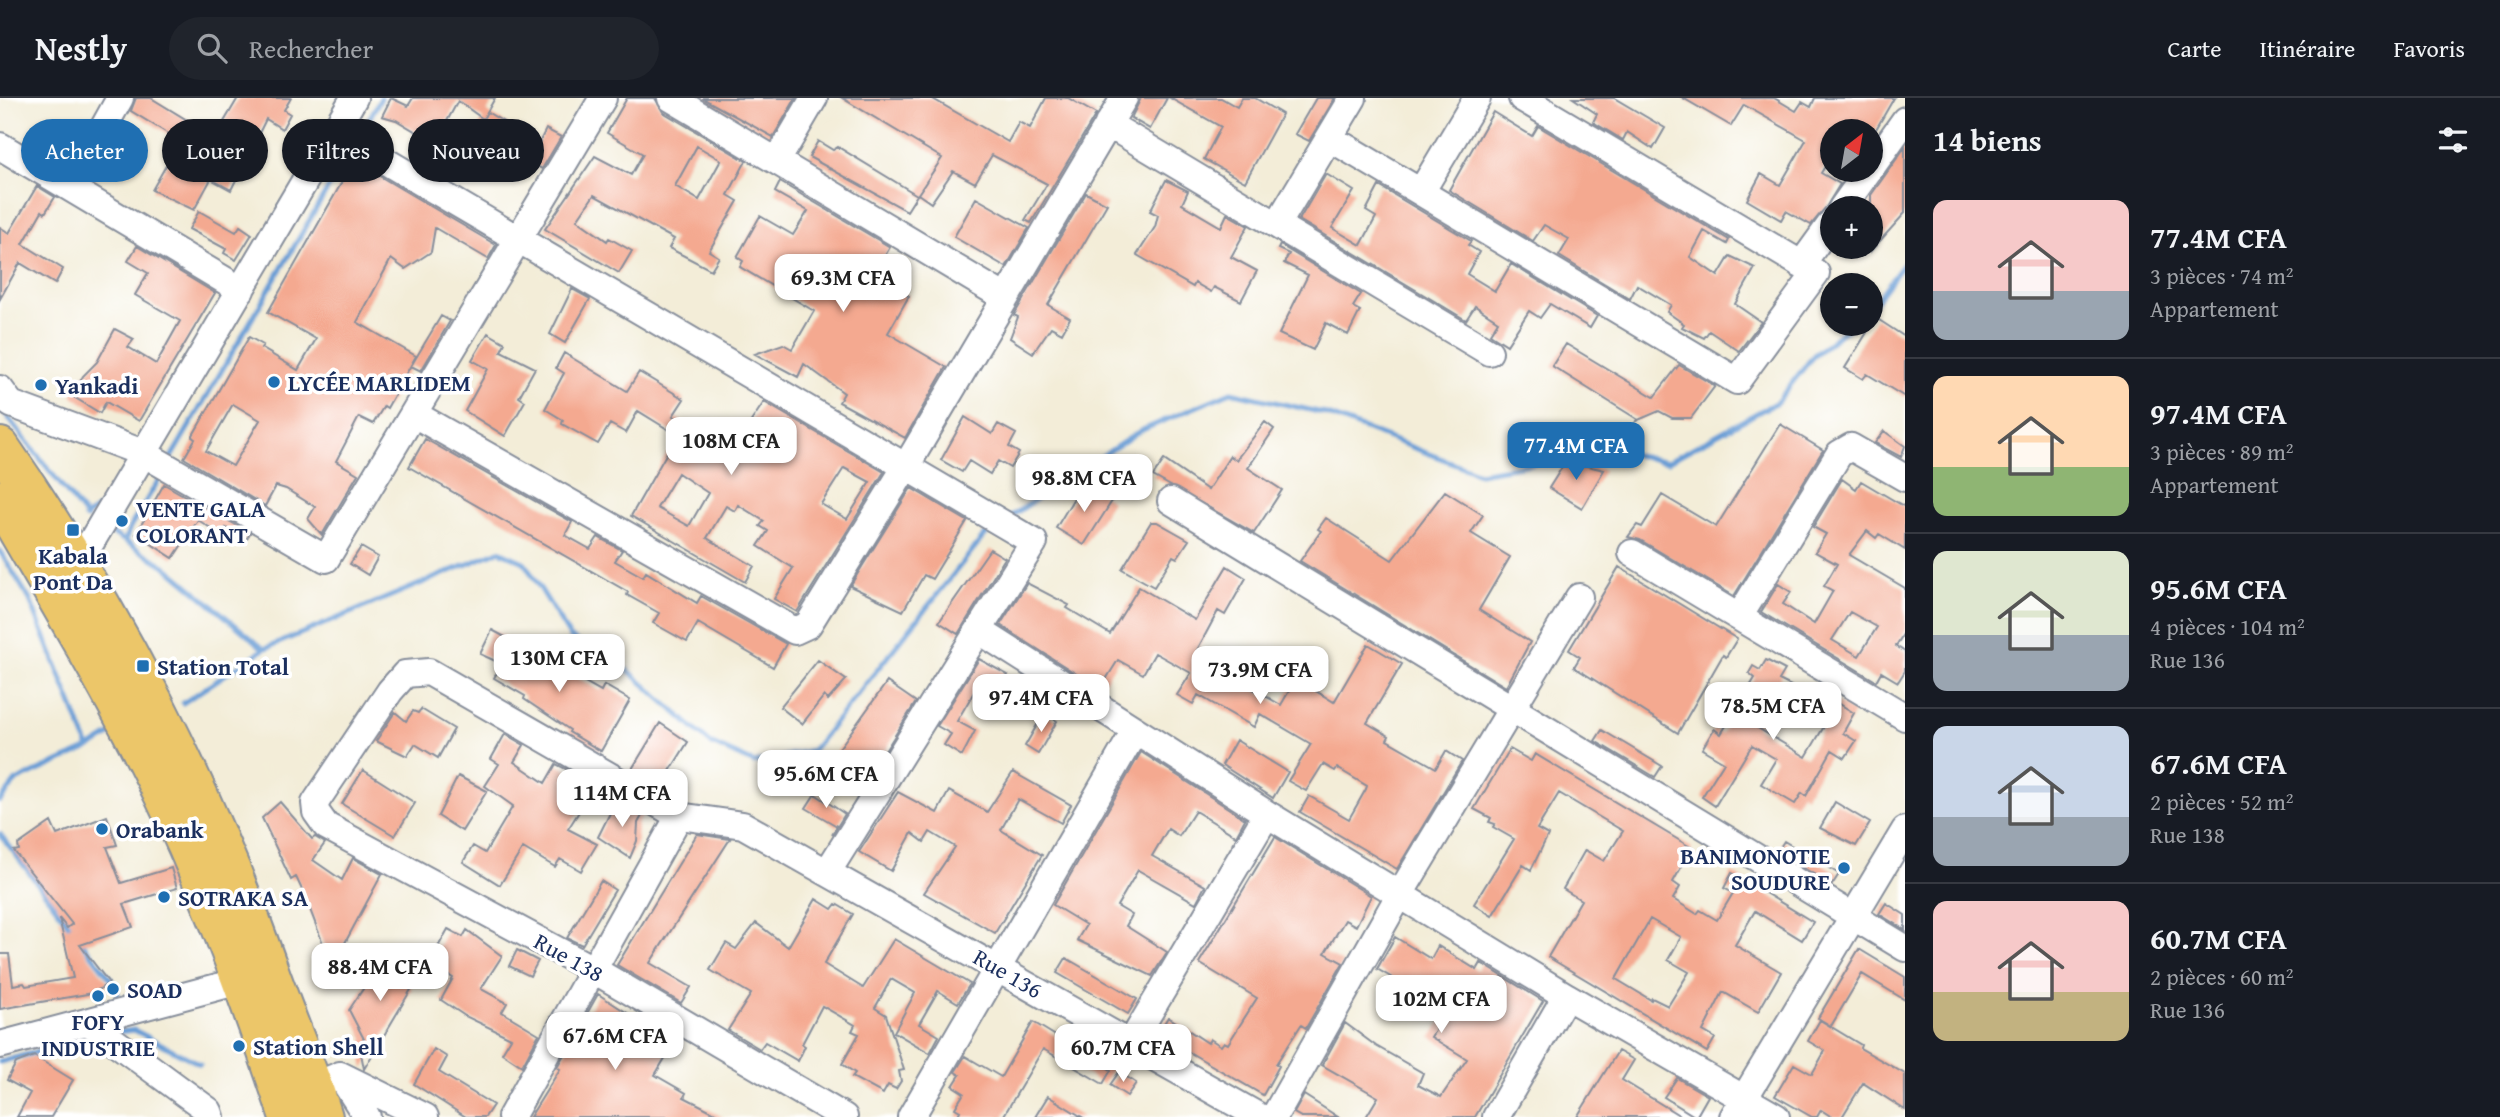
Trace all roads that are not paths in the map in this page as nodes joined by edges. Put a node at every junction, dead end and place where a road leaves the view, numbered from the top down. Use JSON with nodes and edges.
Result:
{"nodes":[{"id":1,"x":120,"y":98,"type":"edge"},
{"id":2,"x":354,"y":98,"type":"edge"},
{"id":3,"x":603,"y":98,"type":"edge"},
{"id":4,"x":671,"y":98,"type":"edge"},
{"id":5,"x":814,"y":98,"type":"edge"},
{"id":6,"x":1353,"y":98,"type":"edge"},
{"id":7,"x":1477,"y":98,"type":"edge"},
{"id":8,"x":1522,"y":98,"type":"edge"},
{"id":9,"x":1113,"y":107,"type":"edge"},
{"id":10,"x":341,"y":119,"type":"edge"},
{"id":11,"x":1905,"y":120,"type":"edge"},
{"id":12,"x":1330,"y":138,"type":"junction"},
{"id":13,"x":0,"y":146,"type":"edge"},
{"id":14,"x":1883,"y":151,"type":"edge"},
{"id":15,"x":777,"y":161,"type":"junction"},
{"id":16,"x":394,"y":167,"type":"edge"},
{"id":17,"x":304,"y":182,"type":"edge"},
{"id":18,"x":70,"y":188,"type":"junction"},
{"id":19,"x":1421,"y":192,"type":"junction"},
{"id":20,"x":1277,"y":225,"type":"junction"},
{"id":21,"x":1820,"y":239,"type":"edge"},
{"id":22,"x":518,"y":240,"type":"junction"},
{"id":23,"x":1801,"y":265,"type":"junction"},
{"id":24,"x":240,"y":290,"type":"junction"},
{"id":25,"x":1004,"y":297,"type":"junction"},
{"id":26,"x":1489,"y":352,"type":"dead end"},
{"id":27,"x":0,"y":389,"type":"edge"},
{"id":28,"x":414,"y":414,"type":"junction"},
{"id":29,"x":0,"y":447,"type":"edge"},
{"id":30,"x":143,"y":453,"type":"junction"},
{"id":31,"x":905,"y":468,"type":"junction"},
{"id":32,"x":1905,"y":478,"type":"edge"},
{"id":33,"x":0,"y":500,"type":"edge"},
{"id":34,"x":1171,"y":501,"type":"dead end"},
{"id":35,"x":1632,"y":553,"type":"dead end"},
{"id":36,"x":78,"y":564,"type":"junction"},
{"id":37,"x":1579,"y":597,"type":"dead end"},
{"id":38,"x":57,"y":599,"type":"junction"},
{"id":39,"x":1739,"y":617,"type":"junction"},
{"id":40,"x":981,"y":631,"type":"junction"},
{"id":41,"x":1510,"y":710,"type":"junction"},
{"id":42,"x":1905,"y":717,"type":"edge"},
{"id":43,"x":1135,"y":731,"type":"junction"},
{"id":44,"x":1267,"y":814,"type":"junction"},
{"id":45,"x":679,"y":816,"type":"junction"},
{"id":46,"x":1905,"y":831,"type":"edge"},
{"id":47,"x":828,"y":871,"type":"junction"},
{"id":48,"x":1400,"y":894,"type":"junction"},
{"id":49,"x":1853,"y":917,"type":"junction"},
{"id":50,"x":1905,"y":948,"type":"edge"},
{"id":51,"x":999,"y":968,"type":"junction"},
{"id":52,"x":594,"y":970,"type":"junction"},
{"id":53,"x":257,"y":976,"type":"junction"},
{"id":54,"x":1566,"y":996,"type":"junction"},
{"id":55,"x":88,"y":1021,"type":"junction"},
{"id":56,"x":1131,"y":1043,"type":"junction"},
{"id":57,"x":0,"y":1045,"type":"edge"},
{"id":58,"x":326,"y":1093,"type":"edge"},
{"id":59,"x":1739,"y":1107,"type":"edge"},
{"id":60,"x":211,"y":1117,"type":"edge"},
{"id":61,"x":289,"y":1117,"type":"edge"},
{"id":62,"x":367,"y":1117,"type":"edge"},
{"id":63,"x":425,"y":1117,"type":"edge"},
{"id":64,"x":511,"y":1117,"type":"edge"},
{"id":65,"x":844,"y":1117,"type":"edge"},
{"id":66,"x":911,"y":1117,"type":"edge"},
{"id":67,"x":1260,"y":1117,"type":"edge"},
{"id":68,"x":1274,"y":1117,"type":"edge"},
{"id":69,"x":1496,"y":1117,"type":"edge"},
{"id":70,"x":1776,"y":1117,"type":"edge"}],
"edges":[{"from":1,"to":18,"type":"street"},
{"from":2,"to":10,"type":"street"},
{"from":3,"to":22,"type":"street"},
{"from":4,"to":15,"type":"street"},
{"from":5,"to":15,"type":"street"},
{"from":6,"to":12,"type":"street"},
{"from":7,"to":19,"type":"street"},
{"from":8,"to":23,"type":"street"},
{"from":9,"to":20,"type":"street"},
{"from":9,"to":25,"type":"street"},
{"from":11,"to":14,"type":"street"},
{"from":12,"to":19,"type":"street"},
{"from":12,"to":20,"type":"street"},
{"from":13,"to":18,"type":"street"},
{"from":15,"to":25,"type":"street"},
{"from":16,"to":22,"type":"street"},
{"from":17,"to":24,"type":"street"},
{"from":18,"to":24,"type":"street"},
{"from":19,"to":23,"type":"street"},
{"from":20,"to":26,"type":"street"},
{"from":21,"to":23,"type":"street"},
{"from":22,"to":28,"type":"street"},
{"from":22,"to":31,"type":"street"},
{"from":24,"to":30,"type":"street"},
{"from":25,"to":31,"type":"street"},
{"from":27,"to":30,"type":"street"},
{"from":28,"to":30,"type":"street"},
{"from":28,"to":31,"type":"street"},
{"from":29,"to":36,"type":"highway"},
{"from":30,"to":36,"type":"street"},
{"from":31,"to":40,"type":"street"},
{"from":32,"to":39,"type":"street"},
{"from":33,"to":38,"type":"highway"},
{"from":34,"to":41,"type":"street"},
{"from":35,"to":39,"type":"street"},
{"from":36,"to":38,"type":"street"},
{"from":36,"to":53,"type":"highway"},
{"from":37,"to":41,"type":"street"},
{"from":38,"to":53,"type":"highway"},
{"from":39,"to":42,"type":"street"},
{"from":40,"to":43,"type":"street"},
{"from":40,"to":47,"type":"street"},
{"from":41,"to":48,"type":"street"},
{"from":41,"to":49,"type":"street"},
{"from":43,"to":44,"type":"street"},
{"from":43,"to":51,"type":"street"},
{"from":44,"to":48,"type":"street"},
{"from":44,"to":56,"type":"street"},
{"from":45,"to":47,"type":"street","name":"Rue 136"},
{"from":45,"to":52,"type":"street"},
{"from":45,"to":52,"type":"street","name":"Rue 138"},
{"from":46,"to":49,"type":"street"},
{"from":47,"to":51,"type":"street","name":"Rue 136"},
{"from":48,"to":54,"type":"street"},
{"from":48,"to":68,"type":"street"},
{"from":49,"to":50,"type":"street"},
{"from":49,"to":59,"type":"street"},
{"from":51,"to":56,"type":"street","name":"Rue 136"},
{"from":51,"to":66,"type":"street"},
{"from":52,"to":64,"type":"street"},
{"from":52,"to":65,"type":"street","name":"Rue 138"},
{"from":53,"to":55,"type":"street"},
{"from":53,"to":58,"type":"highway"},
{"from":53,"to":61,"type":"highway"},
{"from":54,"to":59,"type":"street"},
{"from":54,"to":69,"type":"street"},
{"from":55,"to":57,"type":"street"},
{"from":55,"to":60,"type":"street"},
{"from":56,"to":67,"type":"street","name":"Rue 136"},
{"from":58,"to":62,"type":"street"},
{"from":58,"to":63,"type":"street"},
{"from":59,"to":70,"type":"street"}]}
